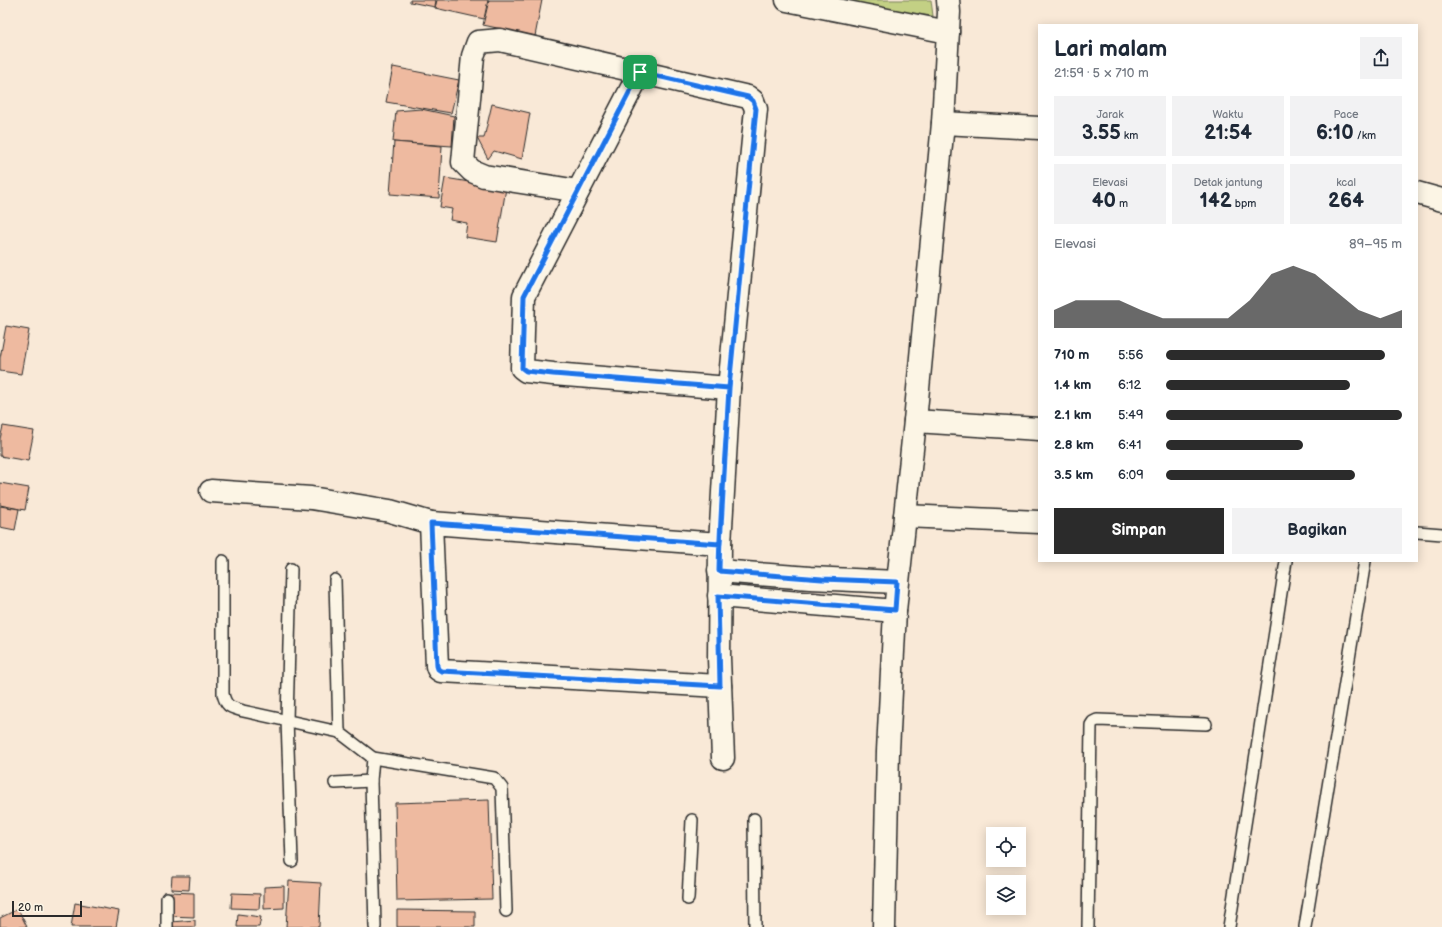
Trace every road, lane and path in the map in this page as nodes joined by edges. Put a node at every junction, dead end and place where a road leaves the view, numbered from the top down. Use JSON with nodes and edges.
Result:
{"nodes":[{"id":1,"x":787,"y":0,"type":"edge"},
{"id":2,"x":948,"y":0,"type":"edge"},
{"id":3,"x":948,"y":32,"type":"junction"},
{"id":4,"x":640,"y":72,"type":"junction"},
{"id":5,"x":943,"y":123,"type":"junction"},
{"id":6,"x":1038,"y":128,"type":"edge"},
{"id":7,"x":578,"y":192,"type":"junction"},
{"id":8,"x":1418,"y":193,"type":"edge"},
{"id":9,"x":1442,"y":200,"type":"edge"},
{"id":10,"x":729,"y":388,"type":"junction"},
{"id":11,"x":915,"y":421,"type":"junction"},
{"id":12,"x":1038,"y":429,"type":"edge"},
{"id":13,"x":211,"y":491,"type":"dead end"},
{"id":14,"x":905,"y":516,"type":"junction"},
{"id":15,"x":1038,"y":522,"type":"edge"},
{"id":16,"x":431,"y":523,"type":"junction"},
{"id":17,"x":1418,"y":532,"type":"edge"},
{"id":18,"x":1442,"y":534,"type":"edge"},
{"id":19,"x":720,"y":544,"type":"junction"},
{"id":20,"x":223,"y":561,"type":"dead end"},
{"id":21,"x":1286,"y":562,"type":"edge"},
{"id":22,"x":1365,"y":562,"type":"edge"},
{"id":23,"x":290,"y":570,"type":"dead end"},
{"id":24,"x":719,"y":571,"type":"junction"},
{"id":25,"x":335,"y":580,"type":"dead end"},
{"id":26,"x":897,"y":582,"type":"junction"},
{"id":27,"x":718,"y":596,"type":"junction"},
{"id":28,"x":895,"y":610,"type":"junction"},
{"id":29,"x":720,"y":686,"type":"junction"},
{"id":30,"x":287,"y":720,"type":"junction"},
{"id":31,"x":1206,"y":724,"type":"dead end"},
{"id":32,"x":339,"y":732,"type":"junction"},
{"id":33,"x":373,"y":758,"type":"junction"},
{"id":34,"x":723,"y":758,"type":"dead end"},
{"id":35,"x":371,"y":781,"type":"junction"},
{"id":36,"x":335,"y":783,"type":"dead end"},
{"id":37,"x":754,"y":819,"type":"dead end"},
{"id":38,"x":692,"y":820,"type":"dead end"},
{"id":39,"x":292,"y":861,"type":"dead end"},
{"id":40,"x":167,"y":898,"type":"dead end"},
{"id":41,"x":688,"y":899,"type":"dead end"},
{"id":42,"x":506,"y":911,"type":"dead end"},
{"id":43,"x":168,"y":927,"type":"edge"},
{"id":44,"x":375,"y":927,"type":"edge"},
{"id":45,"x":755,"y":927,"type":"edge"},
{"id":46,"x":884,"y":927,"type":"edge"},
{"id":47,"x":1088,"y":927,"type":"edge"},
{"id":48,"x":1229,"y":927,"type":"edge"},
{"id":49,"x":1306,"y":927,"type":"edge"}],
"edges":[{"from":1,"to":3,"type":"street"},
{"from":2,"to":3,"type":"street"},
{"from":3,"to":5,"type":"street"},
{"from":4,"to":7,"type":"street"},
{"from":4,"to":7,"type":"street"},
{"from":4,"to":10,"type":"street"},
{"from":5,"to":6,"type":"street"},
{"from":5,"to":11,"type":"street"},
{"from":7,"to":10,"type":"street"},
{"from":8,"to":9,"type":"street"},
{"from":10,"to":19,"type":"street"},
{"from":11,"to":12,"type":"street"},
{"from":11,"to":14,"type":"street"},
{"from":13,"to":16,"type":"street"},
{"from":14,"to":15,"type":"street"},
{"from":14,"to":26,"type":"street"},
{"from":16,"to":19,"type":"street"},
{"from":16,"to":29,"type":"street"},
{"from":17,"to":18,"type":"lane"},
{"from":19,"to":24,"type":"street"},
{"from":20,"to":30,"type":"lane"},
{"from":21,"to":48,"type":"lane"},
{"from":22,"to":49,"type":"lane"},
{"from":23,"to":30,"type":"lane"},
{"from":24,"to":26,"type":"street"},
{"from":24,"to":27,"type":"street"},
{"from":25,"to":32,"type":"lane"},
{"from":26,"to":28,"type":"street"},
{"from":27,"to":28,"type":"street"},
{"from":27,"to":29,"type":"street"},
{"from":28,"to":46,"type":"street"},
{"from":29,"to":34,"type":"street"},
{"from":30,"to":32,"type":"lane"},
{"from":30,"to":39,"type":"lane"},
{"from":31,"to":47,"type":"lane"},
{"from":32,"to":33,"type":"lane"},
{"from":33,"to":35,"type":"lane"},
{"from":33,"to":42,"type":"lane"},
{"from":35,"to":36,"type":"lane"},
{"from":35,"to":44,"type":"lane"},
{"from":37,"to":45,"type":"lane"},
{"from":38,"to":41,"type":"lane"},
{"from":40,"to":43,"type":"lane"}]}
